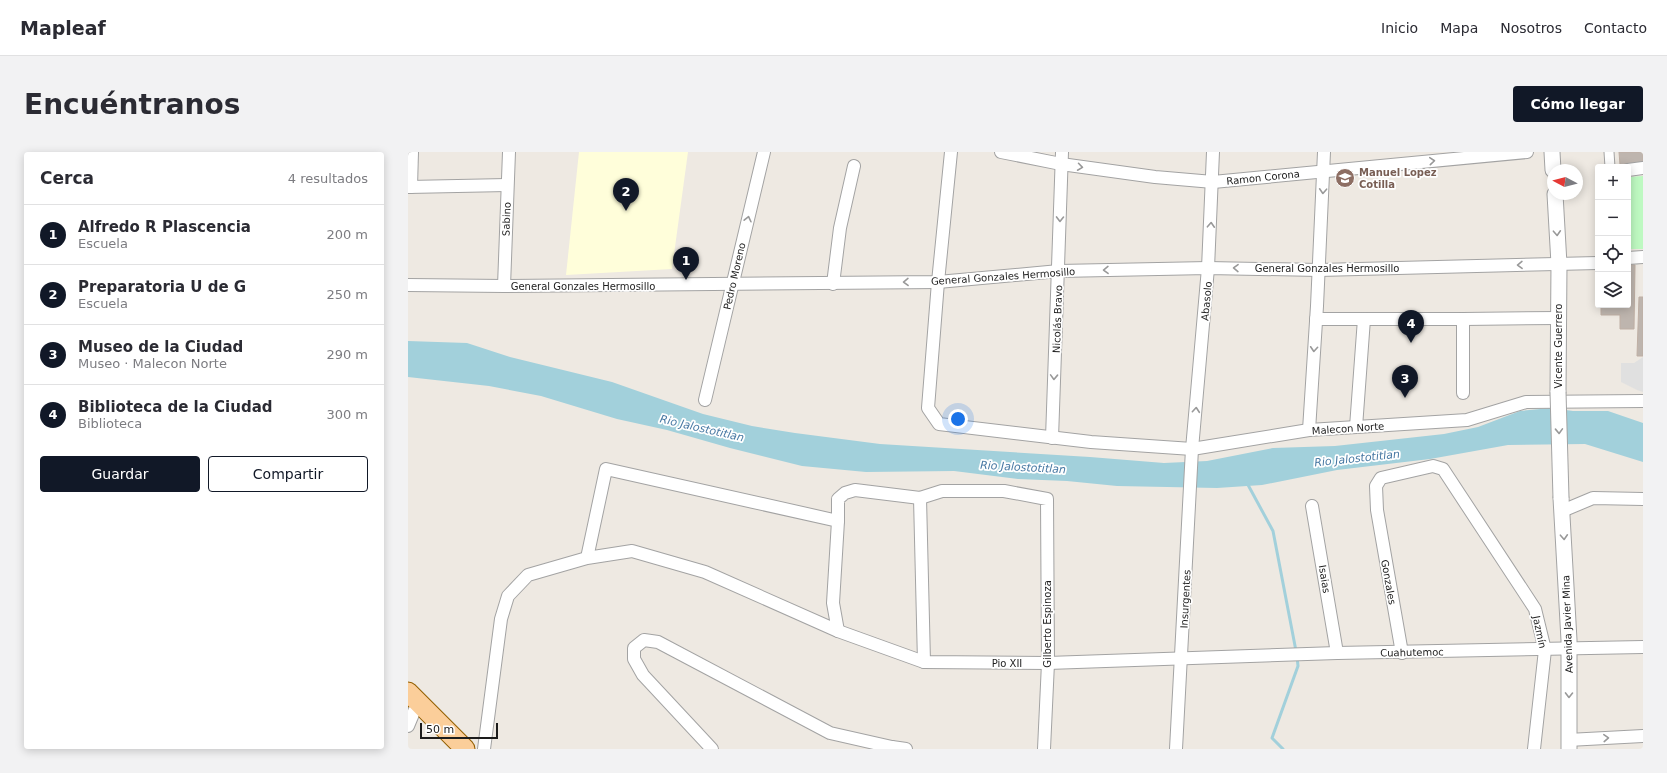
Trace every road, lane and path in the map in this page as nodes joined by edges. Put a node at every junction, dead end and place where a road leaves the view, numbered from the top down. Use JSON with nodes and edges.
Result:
{"nodes":[{"id":1,"x":412,"y":152,"type":"edge"},
{"id":2,"x":509,"y":152,"type":"edge"},
{"id":3,"x":764,"y":152,"type":"edge"},
{"id":4,"x":951,"y":152,"type":"edge"},
{"id":5,"x":1000,"y":152,"type":"edge"},
{"id":6,"x":1213,"y":152,"type":"edge"},
{"id":7,"x":1324,"y":152,"type":"edge"},
{"id":8,"x":1527,"y":152,"type":"edge"},
{"id":9,"x":1552,"y":152,"type":"edge"},
{"id":10,"x":1609,"y":152,"type":"edge"},
{"id":11,"x":1061,"y":158,"type":"edge"},
{"id":12,"x":1553,"y":164,"type":"edge"},
{"id":13,"x":1610,"y":164,"type":"edge"},
{"id":14,"x":854,"y":166,"type":"dead end"},
{"id":15,"x":1643,"y":168,"type":"edge"},
{"id":16,"x":1631,"y":170,"type":"edge"},
{"id":17,"x":1324,"y":171,"type":"junction"},
{"id":18,"x":1213,"y":182,"type":"junction"},
{"id":19,"x":507,"y":185,"type":"junction"},
{"id":20,"x":409,"y":187,"type":"edge"},
{"id":21,"x":1555,"y":200,"type":"edge"},
{"id":22,"x":1643,"y":257,"type":"edge"},
{"id":23,"x":1631,"y":258,"type":"edge"},
{"id":24,"x":1595,"y":263,"type":"edge"},
{"id":25,"x":1559,"y":264,"type":"junction"},
{"id":26,"x":1208,"y":268,"type":"junction"},
{"id":27,"x":1319,"y":270,"type":"junction"},
{"id":28,"x":1059,"y":271,"type":"junction"},
{"id":29,"x":938,"y":282,"type":"junction"},
{"id":30,"x":732,"y":284,"type":"junction"},
{"id":31,"x":833,"y":284,"type":"junction"},
{"id":32,"x":408,"y":285,"type":"edge"},
{"id":33,"x":504,"y":286,"type":"junction"},
{"id":34,"x":1364,"y":318,"type":"junction"},
{"id":35,"x":1559,"y":318,"type":"junction"},
{"id":36,"x":1316,"y":319,"type":"junction"},
{"id":37,"x":1463,"y":319,"type":"junction"},
{"id":38,"x":1463,"y":393,"type":"dead end"},
{"id":39,"x":705,"y":400,"type":"dead end"},
{"id":40,"x":1643,"y":401,"type":"edge"},
{"id":41,"x":1356,"y":427,"type":"junction"},
{"id":42,"x":1309,"y":430,"type":"junction"},
{"id":43,"x":1052,"y":438,"type":"junction"},
{"id":44,"x":1192,"y":453,"type":"junction"},
{"id":45,"x":920,"y":498,"type":"junction"},
{"id":46,"x":1643,"y":499,"type":"edge"},
{"id":47,"x":1562,"y":505,"type":"junction"},
{"id":48,"x":1312,"y":506,"type":"dead end"},
{"id":49,"x":1377,"y":510,"type":"joint"},
{"id":50,"x":838,"y":521,"type":"junction"},
{"id":51,"x":587,"y":558,"type":"junction"},
{"id":52,"x":838,"y":631,"type":"junction"},
{"id":53,"x":1643,"y":647,"type":"edge"},
{"id":54,"x":1569,"y":649,"type":"junction"},
{"id":55,"x":1545,"y":650,"type":"junction"},
{"id":56,"x":1337,"y":653,"type":"junction"},
{"id":57,"x":1402,"y":653,"type":"junction"},
{"id":58,"x":1182,"y":658,"type":"junction"},
{"id":59,"x":924,"y":662,"type":"junction"},
{"id":60,"x":1048,"y":663,"type":"junction"},
{"id":61,"x":413,"y":697,"type":"edge"},
{"id":62,"x":408,"y":726,"type":"edge"},
{"id":63,"x":1643,"y":736,"type":"edge"},
{"id":64,"x":1569,"y":744,"type":"edge"},
{"id":65,"x":892,"y":748,"type":"edge"},
{"id":66,"x":466,"y":749,"type":"edge"},
{"id":67,"x":484,"y":749,"type":"edge"},
{"id":68,"x":712,"y":749,"type":"edge"},
{"id":69,"x":906,"y":749,"type":"edge"},
{"id":70,"x":1044,"y":749,"type":"edge"},
{"id":71,"x":1176,"y":749,"type":"edge"},
{"id":72,"x":1534,"y":749,"type":"edge"}],
"edges":[{"from":1,"to":20,"type":"street"},
{"from":2,"to":19,"type":"street","name":"Sabino"},
{"from":30,"to":3,"type":"street","name":"Pedro Moreno","one_way":true},
{"from":4,"to":29,"type":"street","name":"Malecon Norte"},
{"from":5,"to":11,"type":"street","name":"Ramon Corona"},
{"from":6,"to":18,"type":"street","name":"Abasolo"},
{"from":7,"to":17,"type":"street"},
{"from":17,"to":8,"type":"street","name":"Ramon Corona","one_way":true},
{"from":9,"to":12,"type":"street"},
{"from":10,"to":13,"type":"street"},
{"from":11,"to":18,"type":"street","name":"Ramon Corona","one_way":true},
{"from":11,"to":28,"type":"street","name":"Nicolás Bravo","one_way":true},
{"from":14,"to":31,"type":"street"},
{"from":15,"to":16,"type":"street"},
{"from":17,"to":18,"type":"street","name":"Ramon Corona"},
{"from":17,"to":27,"type":"street","one_way":true},
{"from":26,"to":18,"type":"street","name":"Abasolo","one_way":true},
{"from":19,"to":20,"type":"street"},
{"from":19,"to":33,"type":"street","name":"Sabino"},
{"from":21,"to":25,"type":"street","name":"Vicente Guerrero","one_way":true},
{"from":22,"to":23,"type":"street"},
{"from":24,"to":25,"type":"street","name":"General Gonzales Hermosillo"},
{"from":25,"to":27,"type":"street","name":"General Gonzales Hermosillo","one_way":true},
{"from":25,"to":35,"type":"street","name":"Vicente Guerrero"},
{"from":27,"to":26,"type":"street","name":"General Gonzales Hermosillo","one_way":true},
{"from":26,"to":28,"type":"street","name":"General Gonzales Hermosillo","one_way":true},
{"from":44,"to":26,"type":"street","name":"Abasolo","one_way":true},
{"from":27,"to":36,"type":"street"},
{"from":28,"to":29,"type":"street","name":"General Gonzales Hermosillo"},
{"from":28,"to":43,"type":"street","name":"Nicolás Bravo","one_way":true},
{"from":29,"to":31,"type":"street","name":"General Gonzales Hermosillo","one_way":true},
{"from":29,"to":43,"type":"street","name":"Malecon Norte"},
{"from":30,"to":31,"type":"street","name":"General Gonzales Hermosillo"},
{"from":30,"to":33,"type":"street","name":"General Gonzales Hermosillo"},
{"from":30,"to":39,"type":"street","name":"Pedro Moreno"},
{"from":32,"to":33,"type":"street","name":"General Gonzales Hermosillo"},
{"from":34,"to":36,"type":"street"},
{"from":34,"to":37,"type":"street"},
{"from":34,"to":41,"type":"street"},
{"from":35,"to":37,"type":"street"},
{"from":35,"to":47,"type":"street","name":"Vicente Guerrero","one_way":true,"bridge":true},
{"from":36,"to":42,"type":"street","one_way":true},
{"from":37,"to":38,"type":"street"},
{"from":40,"to":41,"type":"street","name":"Malecon Norte"},
{"from":41,"to":42,"type":"street","name":"Malecon Norte"},
{"from":42,"to":44,"type":"street","name":"Malecon Norte"},
{"from":43,"to":44,"type":"street","name":"Malecon Norte"},
{"from":44,"to":58,"type":"street","name":"Insurgentes"},
{"from":45,"to":50,"type":"street"},
{"from":45,"to":59,"type":"street"},
{"from":45,"to":60,"type":"street","name":"Gilberto Espinoza"},
{"from":46,"to":47,"type":"street"},
{"from":47,"to":54,"type":"street","name":"Avenida Javier Mina","one_way":true},
{"from":48,"to":56,"type":"street","name":"Isaias"},
{"from":49,"to":55,"type":"street","name":"Jazmín"},
{"from":49,"to":57,"type":"street","name":"Gonzales"},
{"from":50,"to":51,"type":"street"},
{"from":50,"to":52,"type":"street"},
{"from":51,"to":52,"type":"street","name":"Pio XII"},
{"from":51,"to":67,"type":"street","name":"Pio XII"},
{"from":52,"to":59,"type":"street","name":"Pio XII"},
{"from":53,"to":54,"type":"street","name":"Cuahutemoc"},
{"from":54,"to":55,"type":"street","name":"Cuahutemoc"},
{"from":54,"to":64,"type":"street","name":"Avenida Javier Mina","one_way":true},
{"from":55,"to":57,"type":"street","name":"Cuahutemoc"},
{"from":55,"to":72,"type":"street","name":"Jazmín"},
{"from":56,"to":57,"type":"street","name":"Cuahutemoc"},
{"from":56,"to":58,"type":"street","name":"Cuahutemoc"},
{"from":58,"to":60,"type":"street","name":"Pio XII"},
{"from":58,"to":71,"type":"street","name":"Insurgentes"},
{"from":59,"to":60,"type":"street","name":"Pio XII"},
{"from":60,"to":70,"type":"street","name":"Gilberto Espinoza"},
{"from":61,"to":62,"type":"street"},
{"from":61,"to":66,"type":"main road"},
{"from":64,"to":63,"type":"street","one_way":true},
{"from":65,"to":68,"type":"street"},
{"from":65,"to":69,"type":"street"}]}
